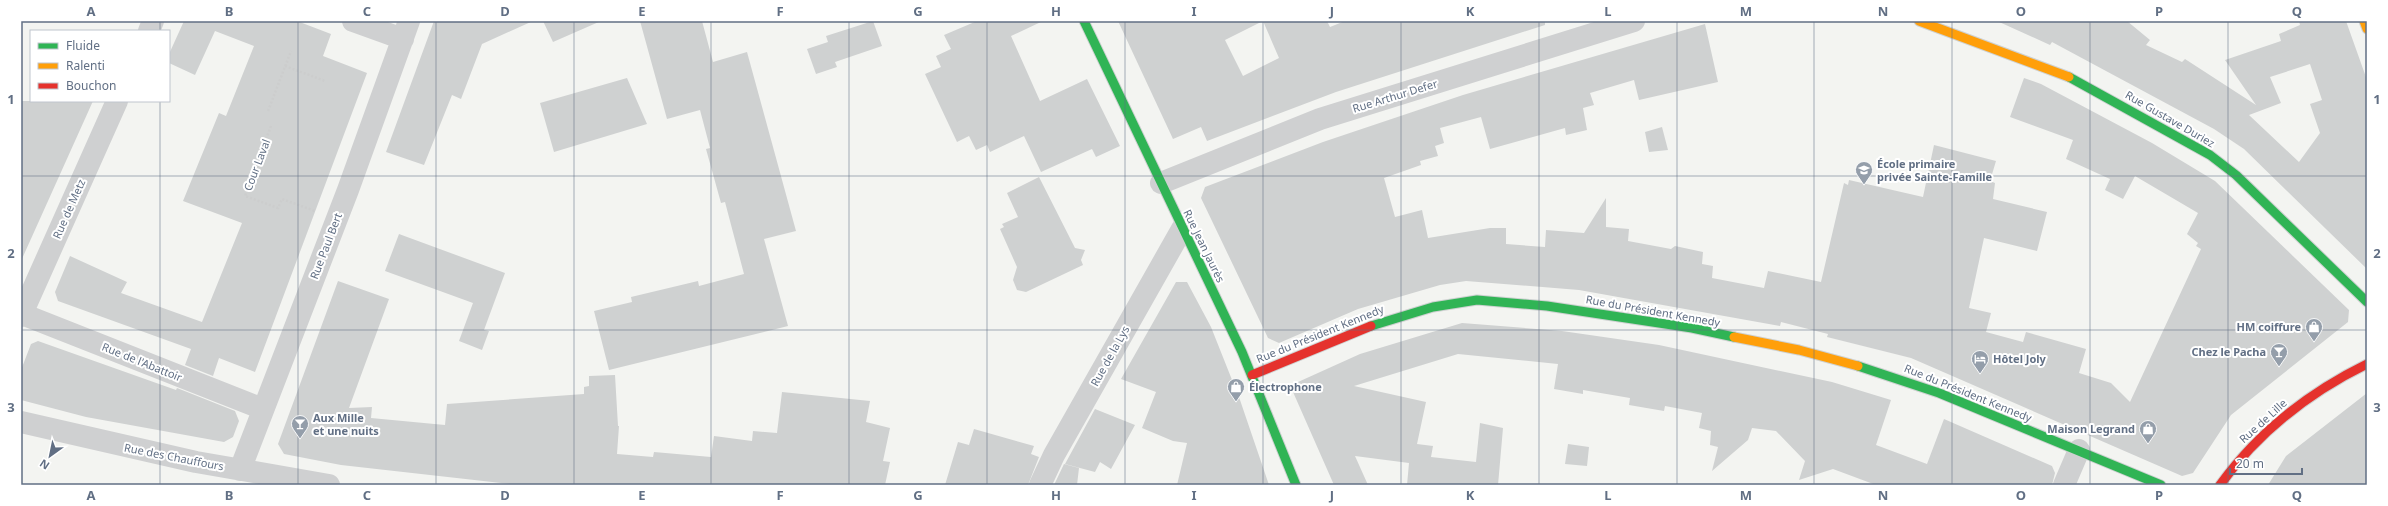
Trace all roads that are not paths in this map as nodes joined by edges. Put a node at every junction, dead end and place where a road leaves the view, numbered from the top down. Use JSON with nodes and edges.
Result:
{"nodes":[{"id":1,"x":353,"y":21,"type":"edge"},
{"id":2,"x":1084,"y":21,"type":"edge"},
{"id":3,"x":1634,"y":21,"type":"edge"},
{"id":4,"x":1919,"y":21,"type":"edge"},
{"id":5,"x":2364,"y":21,"type":"edge"},
{"id":6,"x":2367,"y":29,"type":"edge"},
{"id":7,"x":406,"y":30,"type":"edge"},
{"id":8,"x":117,"y":102,"type":"edge"},
{"id":9,"x":1161,"y":184,"type":"junction"},
{"id":10,"x":1182,"y":229,"type":"junction"},
{"id":11,"x":2367,"y":302,"type":"edge"},
{"id":12,"x":21,"y":315,"type":"edge"},
{"id":13,"x":2358,"y":357,"type":"dead end"},
{"id":14,"x":2367,"y":364,"type":"edge"},
{"id":15,"x":1252,"y":375,"type":"junction"},
{"id":16,"x":2330,"y":383,"type":"junction"},
{"id":17,"x":263,"y":409,"type":"junction"},
{"id":18,"x":21,"y":422,"type":"edge"},
{"id":19,"x":2079,"y":450,"type":"junction"},
{"id":20,"x":240,"y":470,"type":"junction"},
{"id":21,"x":329,"y":485,"type":"edge"},
{"id":22,"x":1040,"y":485,"type":"edge"},
{"id":23,"x":1296,"y":485,"type":"edge"},
{"id":24,"x":2064,"y":485,"type":"edge"},
{"id":25,"x":2161,"y":485,"type":"edge"},
{"id":26,"x":2220,"y":485,"type":"edge"}],
"edges":[{"from":1,"to":7,"type":"street"},
{"from":2,"to":9,"type":"street","name":"Rue Jean Jaurès"},
{"from":3,"to":9,"type":"street","name":"Rue Arthur Defer"},
{"from":4,"to":11,"type":"street","name":"Rue Gustave Duriez"},
{"from":5,"to":6,"type":"street"},
{"from":7,"to":17,"type":"street","name":"Rue Paul Bert"},
{"from":8,"to":12,"type":"street","name":"Rue de Metz"},
{"from":9,"to":10,"type":"street","name":"Rue Jean Jaurès"},
{"from":10,"to":15,"type":"street","name":"Rue Jean Jaurès"},
{"from":10,"to":22,"type":"street","name":"Rue de la Lys"},
{"from":12,"to":17,"type":"street","name":"Rue de l'Abattoir"},
{"from":13,"to":16,"type":"street","name":"Rue de Lille"},
{"from":14,"to":16,"type":"street","name":"Rue de Lille"},
{"from":15,"to":19,"type":"street","name":"Rue du Président Kennedy"},
{"from":15,"to":23,"type":"street","name":"Rue Jean Jaurès"},
{"from":16,"to":26,"type":"street","name":"Rue de Lille"},
{"from":17,"to":20,"type":"street","name":"Rue Paul Bert"},
{"from":18,"to":20,"type":"street","name":"Rue des Chauffours"},
{"from":19,"to":24,"type":"street"},
{"from":19,"to":25,"type":"street","name":"Rue du Président Kennedy"},
{"from":20,"to":21,"type":"street","name":"Rue des Chauffours"}]}
